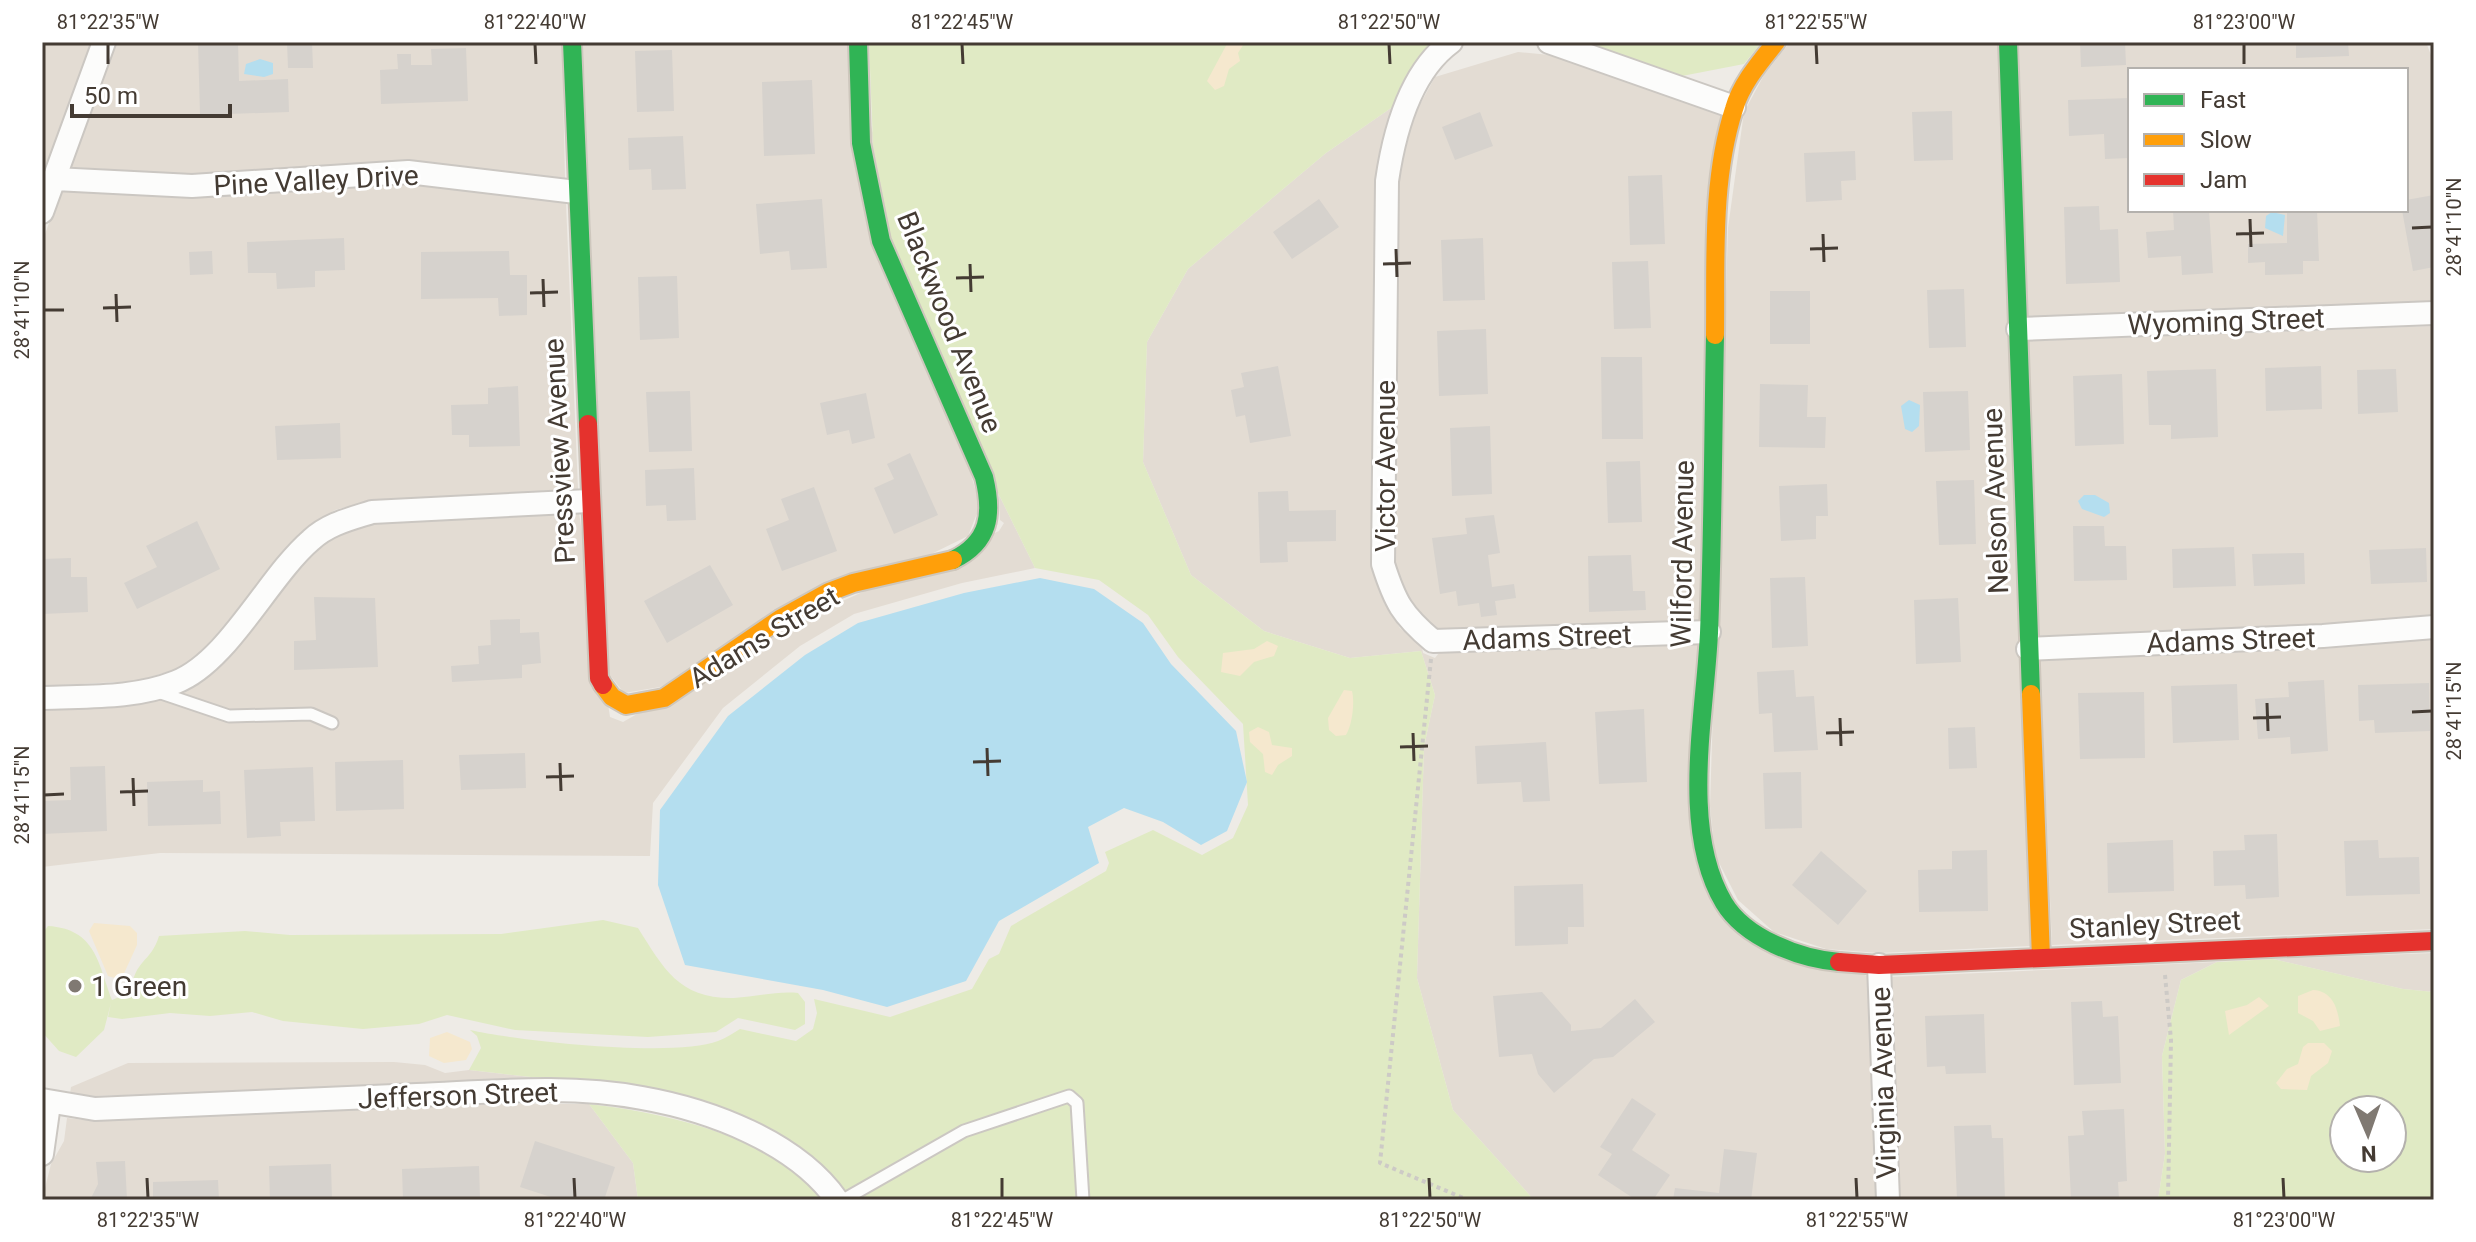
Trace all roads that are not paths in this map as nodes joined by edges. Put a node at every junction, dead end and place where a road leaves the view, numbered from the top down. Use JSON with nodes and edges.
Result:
{"nodes":[{"id":1,"x":104,"y":42,"type":"edge"},
{"id":2,"x":572,"y":42,"type":"edge"},
{"id":3,"x":858,"y":42,"type":"edge"},
{"id":4,"x":1451,"y":42,"type":"edge"},
{"id":5,"x":1549,"y":42,"type":"edge"},
{"id":6,"x":1776,"y":42,"type":"edge"},
{"id":7,"x":2008,"y":42,"type":"edge"},
{"id":8,"x":1734,"y":107,"type":"junction"},
{"id":9,"x":55,"y":179,"type":"junction"},
{"id":10,"x":576,"y":192,"type":"junction"},
{"id":11,"x":42,"y":212,"type":"edge"},
{"id":12,"x":2434,"y":313,"type":"edge"},
{"id":13,"x":2018,"y":329,"type":"junction"},
{"id":14,"x":589,"y":501,"type":"junction"},
{"id":15,"x":989,"y":526,"type":"joint"},
{"id":16,"x":2434,"y":627,"type":"edge"},
{"id":17,"x":1709,"y":632,"type":"junction"},
{"id":18,"x":1433,"y":641,"type":"joint"},
{"id":19,"x":2028,"y":649,"type":"junction"},
{"id":20,"x":151,"y":690,"type":"junction"},
{"id":21,"x":42,"y":698,"type":"edge"},
{"id":22,"x":621,"y":706,"type":"joint"},
{"id":23,"x":332,"y":723,"type":"dead end"},
{"id":24,"x":2434,"y":941,"type":"edge"},
{"id":25,"x":2041,"y":958,"type":"junction"},
{"id":26,"x":1879,"y":965,"type":"junction"},
{"id":27,"x":46,"y":1102,"type":"edge"},
{"id":28,"x":42,"y":1154,"type":"edge"},
{"id":29,"x":837,"y":1200,"type":"edge"},
{"id":30,"x":843,"y":1200,"type":"edge"},
{"id":31,"x":1083,"y":1200,"type":"edge"},
{"id":32,"x":1888,"y":1200,"type":"edge"}],
"edges":[{"from":1,"to":9,"type":"street"},
{"from":2,"to":10,"type":"street","name":"Pressview Avenue"},
{"from":3,"to":15,"type":"street","name":"Blackwood Avenue"},
{"from":4,"to":18,"type":"street","name":"Victor Avenue"},
{"from":5,"to":8,"type":"street"},
{"from":6,"to":8,"type":"street","name":"Wilford Avenue"},
{"from":7,"to":13,"type":"street","name":"Nelson Avenue"},
{"from":8,"to":17,"type":"street","name":"Wilford Avenue"},
{"from":9,"to":10,"type":"street","name":"Pine Valley Drive"},
{"from":9,"to":11,"type":"street"},
{"from":10,"to":14,"type":"street","name":"Pressview Avenue"},
{"from":12,"to":13,"type":"street","name":"Wyoming Street"},
{"from":13,"to":19,"type":"street","name":"Nelson Avenue"},
{"from":14,"to":20,"type":"street"},
{"from":14,"to":22,"type":"street","name":"Pressview Avenue"},
{"from":15,"to":22,"type":"street","name":"Adams Street"},
{"from":16,"to":19,"type":"street","name":"Adams Street"},
{"from":17,"to":18,"type":"street","name":"Adams Street"},
{"from":17,"to":26,"type":"street","name":"Wilford Avenue"},
{"from":19,"to":25,"type":"street","name":"Nelson Avenue"},
{"from":20,"to":21,"type":"street"},
{"from":20,"to":23,"type":"lane"},
{"from":24,"to":25,"type":"street","name":"Stanley Street"},
{"from":25,"to":26,"type":"street","name":"Stanley Street"},
{"from":26,"to":32,"type":"street","name":"Virginia Avenue"},
{"from":27,"to":28,"type":"street"},
{"from":27,"to":29,"type":"street","name":"Jefferson Street"},
{"from":30,"to":31,"type":"lane"}]}
